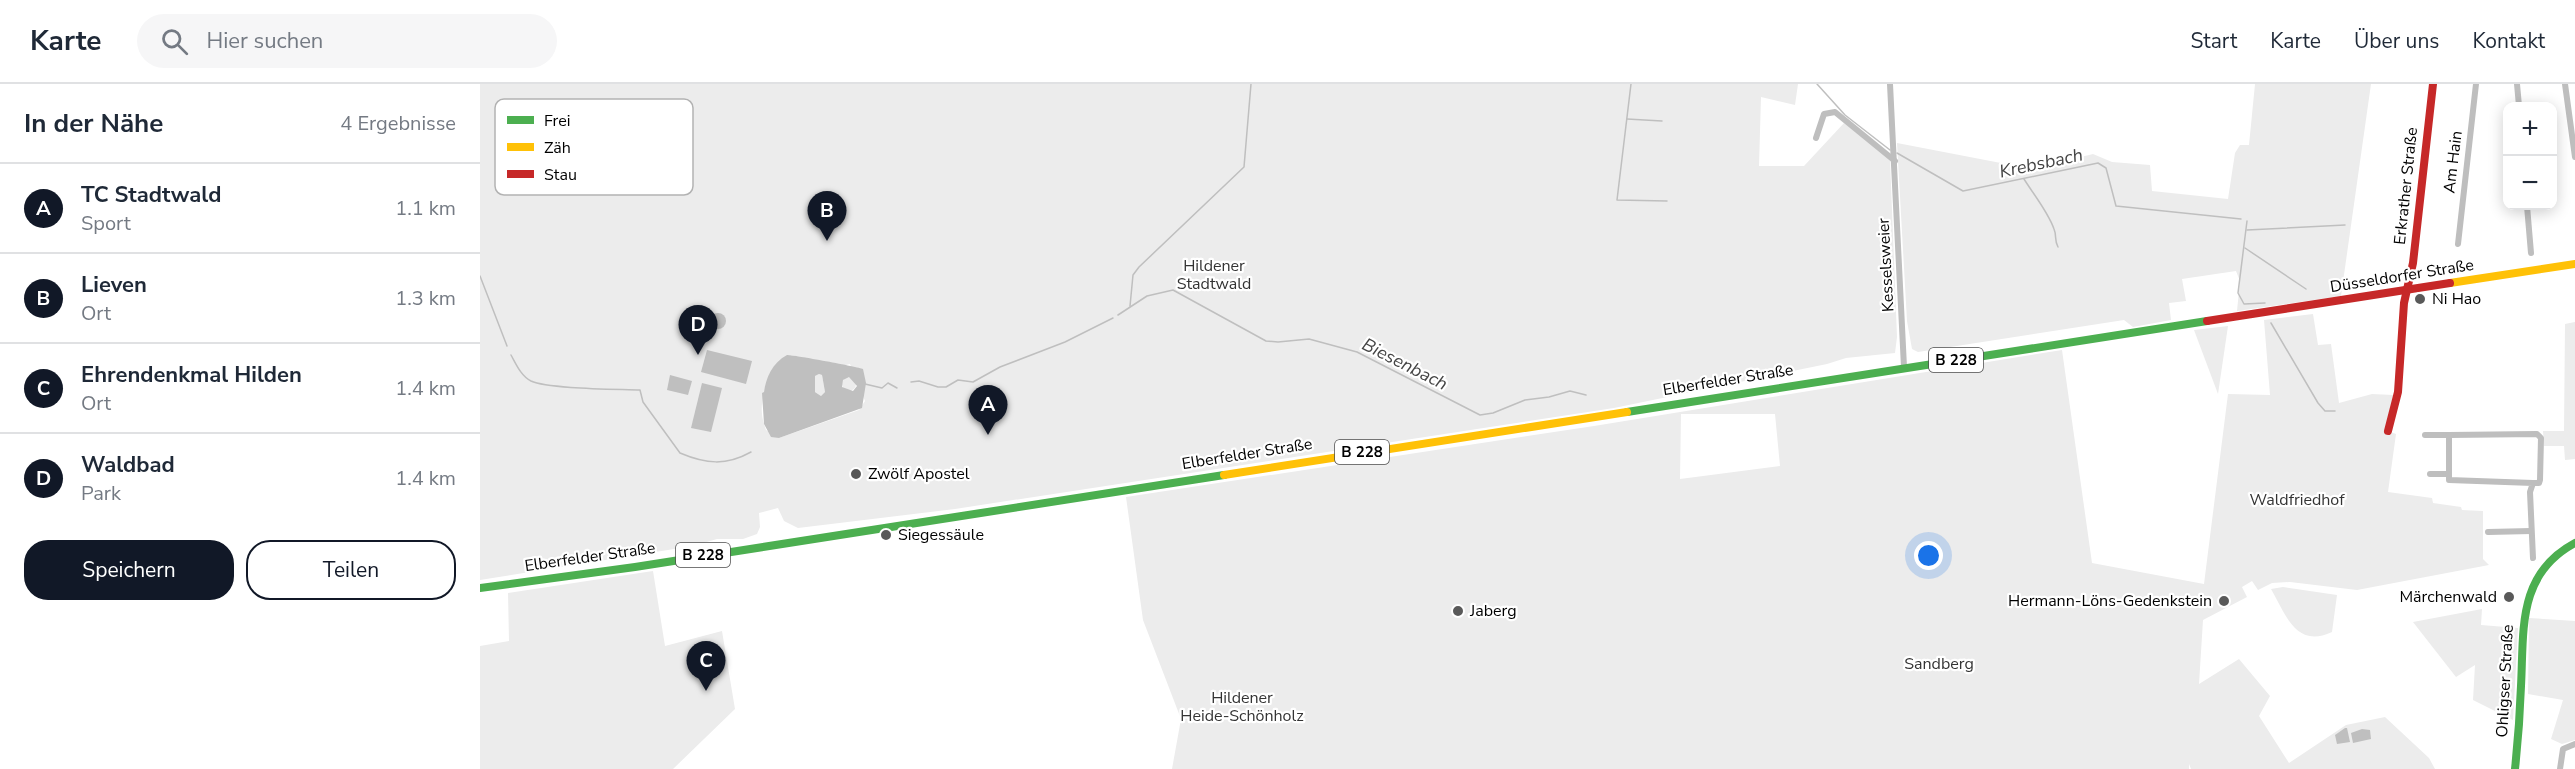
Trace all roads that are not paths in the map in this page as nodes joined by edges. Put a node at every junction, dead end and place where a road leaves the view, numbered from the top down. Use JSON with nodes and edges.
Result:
{"nodes":[{"id":1,"x":1890,"y":84,"type":"edge"},
{"id":2,"x":2433,"y":84,"type":"edge"},
{"id":3,"x":2476,"y":84,"type":"edge"},
{"id":4,"x":2517,"y":84,"type":"edge"},
{"id":5,"x":2565,"y":84,"type":"edge"},
{"id":6,"x":2519,"y":102,"type":"edge"},
{"id":7,"x":1816,"y":138,"type":"dead end"},
{"id":8,"x":2575,"y":157,"type":"edge"},
{"id":9,"x":1894,"y":161,"type":"junction"},
{"id":10,"x":2527,"y":210,"type":"edge"},
{"id":11,"x":2458,"y":244,"type":"dead end"},
{"id":12,"x":2531,"y":253,"type":"dead end"},
{"id":13,"x":2575,"y":264,"type":"edge"},
{"id":14,"x":2407,"y":290,"type":"junction"},
{"id":15,"x":2233,"y":317,"type":"joint"},
{"id":16,"x":1904,"y":368,"type":"junction"},
{"id":17,"x":2388,"y":431,"type":"dead end"},
{"id":18,"x":2426,"y":435,"type":"dead end"},
{"id":19,"x":2450,"y":435,"type":"junction"},
{"id":20,"x":2430,"y":474,"type":"dead end"},
{"id":21,"x":2449,"y":474,"type":"junction"},
{"id":22,"x":2532,"y":483,"type":"junction"},
{"id":23,"x":2531,"y":531,"type":"junction"},
{"id":24,"x":2488,"y":532,"type":"dead end"},
{"id":25,"x":2575,"y":543,"type":"edge"},
{"id":26,"x":2533,"y":558,"type":"dead end"},
{"id":27,"x":480,"y":588,"type":"edge"},
{"id":28,"x":2575,"y":744,"type":"edge"},
{"id":29,"x":2515,"y":769,"type":"edge"},
{"id":30,"x":2560,"y":769,"type":"edge"}],
"edges":[{"from":1,"to":9,"type":"street","name":"Kesselsweier"},
{"from":2,"to":14,"type":"main road","name":"Erkrather Straße"},
{"from":3,"to":11,"type":"street","name":"Am Hain"},
{"from":4,"to":6,"type":"street"},
{"from":5,"to":8,"type":"street"},
{"from":7,"to":9,"type":"street"},
{"from":9,"to":16,"type":"street","name":"Kesselsweier"},
{"from":10,"to":12,"type":"street"},
{"from":13,"to":14,"type":"main road","name":"Düsseldorfer Straße","number":"B 228"},
{"from":14,"to":15,"type":"main road","name":"Düsseldorfer Straße","number":"B 228"},
{"from":14,"to":17,"type":"main road","name":"Erkrather Straße"},
{"from":15,"to":16,"type":"main road","name":"Elberfelder Straße","number":"B 228"},
{"from":16,"to":27,"type":"main road","name":"Elberfelder Straße","number":"B 228"},
{"from":18,"to":19,"type":"street"},
{"from":19,"to":21,"type":"street"},
{"from":19,"to":22,"type":"street"},
{"from":20,"to":21,"type":"street"},
{"from":21,"to":22,"type":"street"},
{"from":22,"to":23,"type":"street"},
{"from":23,"to":24,"type":"street"},
{"from":23,"to":26,"type":"street"},
{"from":25,"to":29,"type":"main road","name":"Ohligser Straße"},
{"from":28,"to":30,"type":"street"}]}
